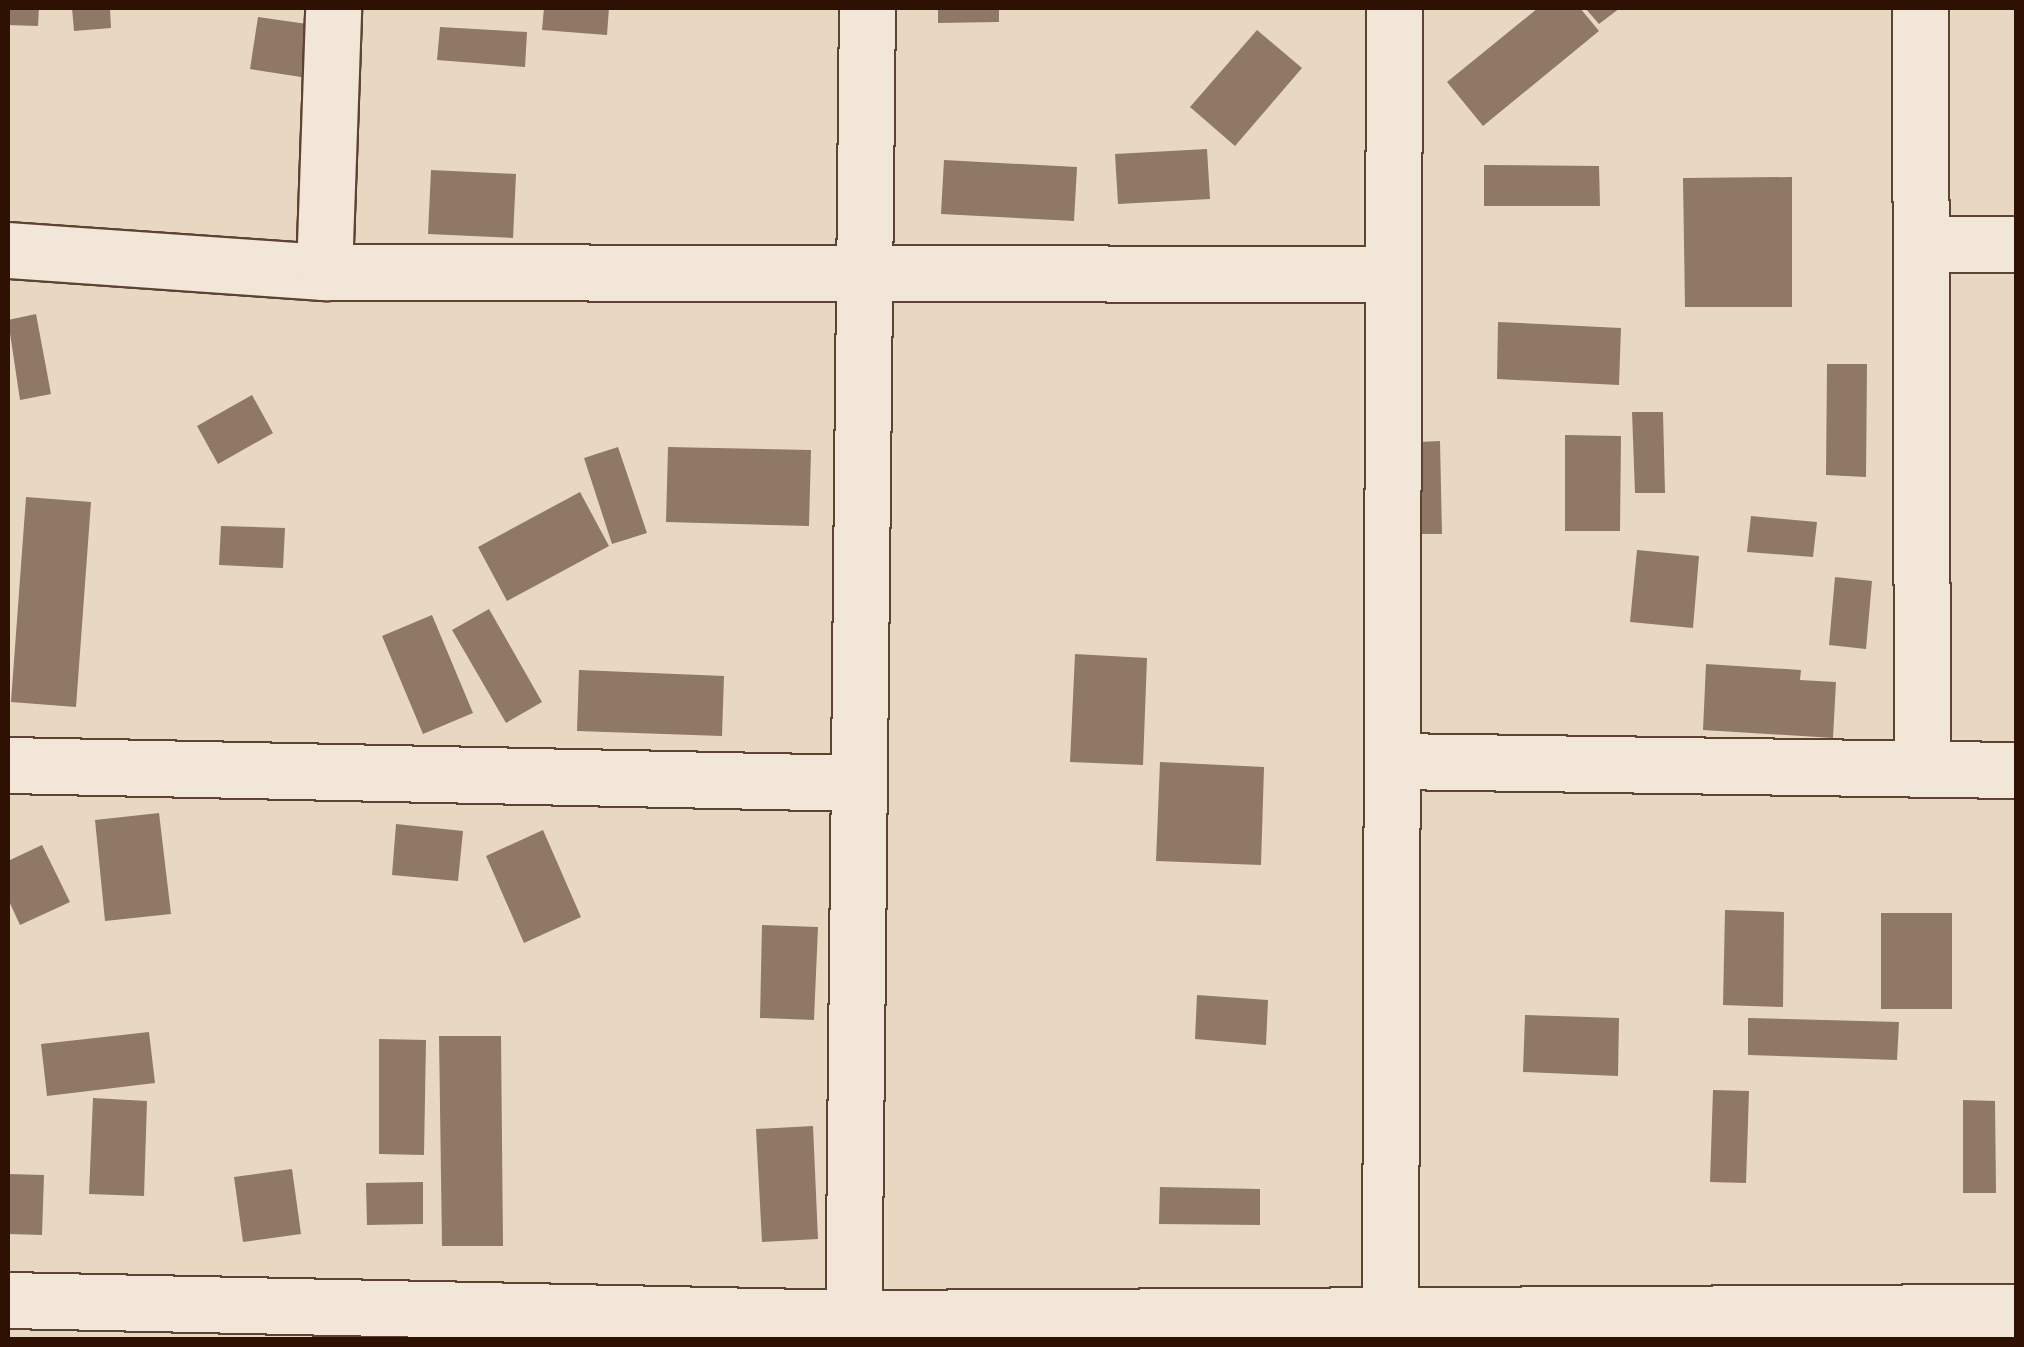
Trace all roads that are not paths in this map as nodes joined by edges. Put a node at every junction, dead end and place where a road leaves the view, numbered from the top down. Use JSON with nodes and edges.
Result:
{"nodes":[{"id":1,"x":334,"y":8,"type":"edge"},
{"id":2,"x":867,"y":8,"type":"edge"},
{"id":3,"x":1394,"y":8,"type":"edge"},
{"id":4,"x":1920,"y":8,"type":"edge"},
{"id":5,"x":1921,"y":244,"type":"junction"},
{"id":6,"x":2016,"y":244,"type":"edge"},
{"id":7,"x":8,"y":250,"type":"edge"},
{"id":8,"x":324,"y":272,"type":"junction"},
{"id":9,"x":1393,"y":274,"type":"junction"},
{"id":10,"x":864,"y":278,"type":"junction"},
{"id":11,"x":1392,"y":761,"type":"junction"},
{"id":12,"x":8,"y":765,"type":"edge"},
{"id":13,"x":1922,"y":768,"type":"junction"},
{"id":14,"x":2016,"y":770,"type":"edge"},
{"id":15,"x":859,"y":783,"type":"junction"},
{"id":16,"x":8,"y":1300,"type":"edge"},
{"id":17,"x":2016,"y":1312,"type":"edge"},
{"id":18,"x":318,"y":1323,"type":"edge"},
{"id":19,"x":1390,"y":1327,"type":"edge"},
{"id":20,"x":853,"y":1329,"type":"edge"}],
"edges":[{"from":1,"to":8,"type":"street"},
{"from":2,"to":10,"type":"street"},
{"from":3,"to":9,"type":"street"},
{"from":4,"to":5,"type":"street"},
{"from":5,"to":6,"type":"street"},
{"from":5,"to":13,"type":"street"},
{"from":7,"to":8,"type":"street"},
{"from":8,"to":10,"type":"street"},
{"from":9,"to":10,"type":"street"},
{"from":9,"to":11,"type":"street"},
{"from":10,"to":15,"type":"street"},
{"from":11,"to":13,"type":"street"},
{"from":11,"to":19,"type":"street"},
{"from":12,"to":15,"type":"street"},
{"from":13,"to":14,"type":"street"},
{"from":15,"to":20,"type":"street"},
{"from":16,"to":18,"type":"street"},
{"from":17,"to":19,"type":"street"},
{"from":18,"to":20,"type":"street"},
{"from":19,"to":20,"type":"street"}]}
